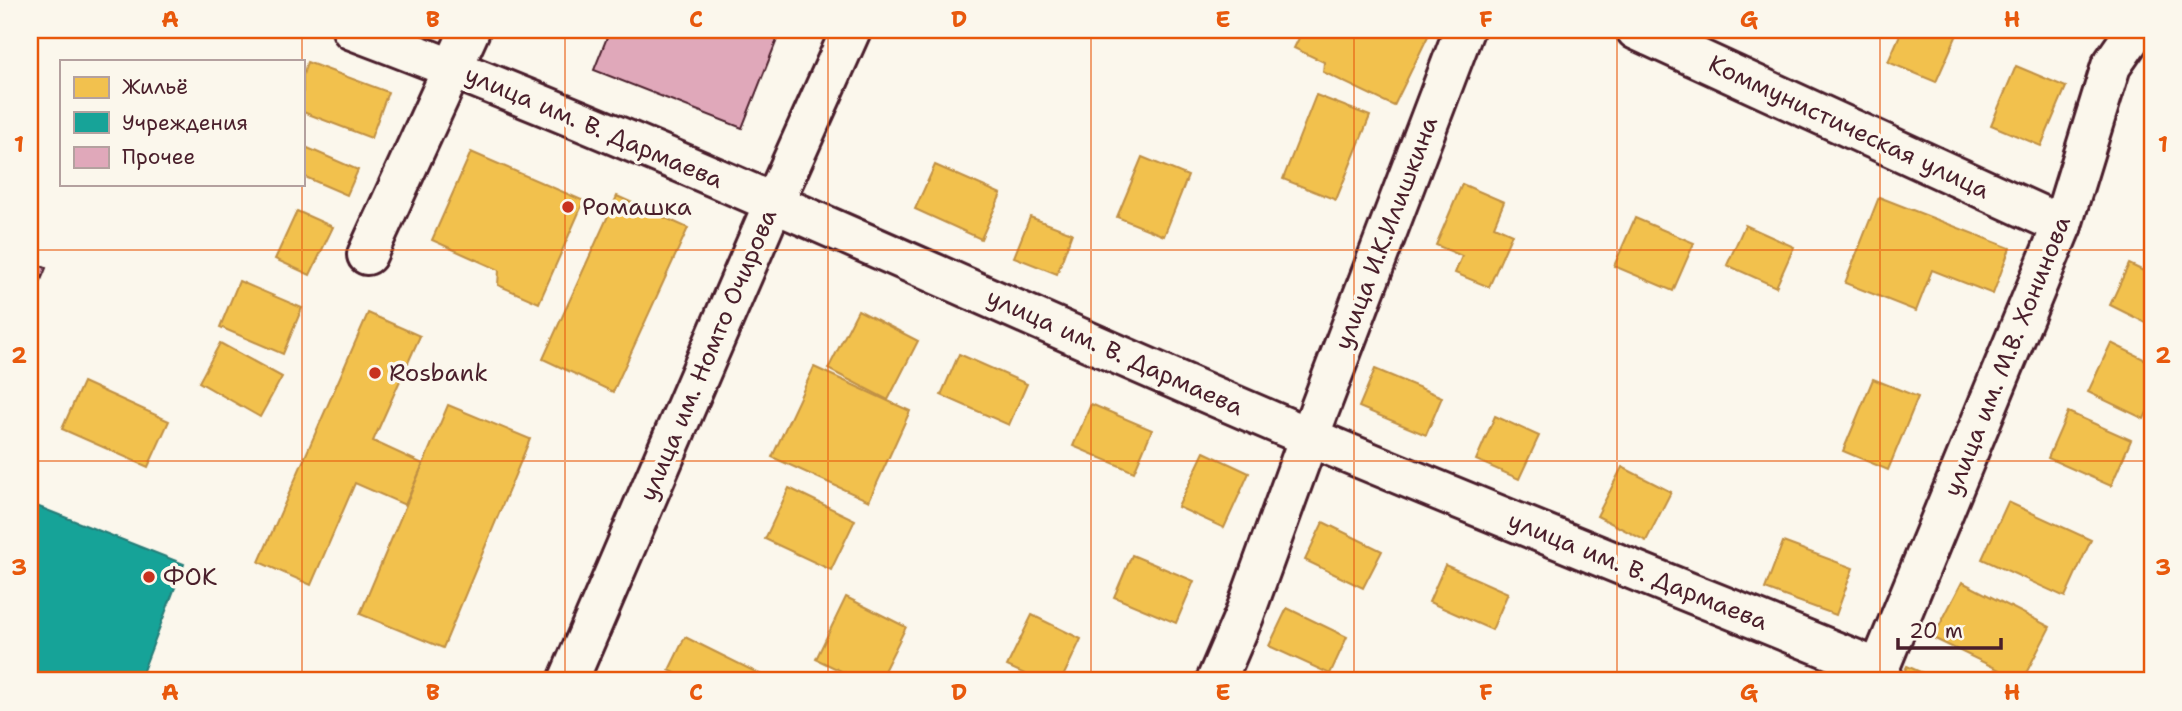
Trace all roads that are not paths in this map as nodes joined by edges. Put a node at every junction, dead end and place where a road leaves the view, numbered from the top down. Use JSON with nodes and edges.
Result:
{"nodes":[{"id":1,"x":352,"y":30,"type":"edge"},
{"id":2,"x":470,"y":30,"type":"edge"},
{"id":3,"x":851,"y":30,"type":"edge"},
{"id":4,"x":1464,"y":30,"type":"edge"},
{"id":5,"x":1636,"y":30,"type":"edge"},
{"id":6,"x":2136,"y":30,"type":"edge"},
{"id":7,"x":454,"y":68,"type":"junction"},
{"id":8,"x":774,"y":202,"type":"junction"},
{"id":9,"x":2062,"y":225,"type":"junction"},
{"id":10,"x":367,"y":256,"type":"dead end"},
{"id":11,"x":1309,"y":436,"type":"junction"},
{"id":12,"x":1876,"y":675,"type":"edge"},
{"id":13,"x":568,"y":681,"type":"edge"},
{"id":14,"x":1216,"y":681,"type":"edge"}],
"edges":[{"from":1,"to":7,"type":"street","name":"улица им. В. Дармаева"},
{"from":2,"to":7,"type":"street"},
{"from":3,"to":8,"type":"street","name":"улица им. Номто Очирова"},
{"from":4,"to":11,"type":"street","name":"улица И.К.Илишкина"},
{"from":5,"to":9,"type":"street","name":"Коммунистическая улица"},
{"from":6,"to":9,"type":"street","name":"улица им. М.В. Хонинова"},
{"from":7,"to":8,"type":"street","name":"улица им. В. Дармаева"},
{"from":7,"to":10,"type":"street"},
{"from":8,"to":11,"type":"street","name":"улица им. В. Дармаева"},
{"from":8,"to":13,"type":"street","name":"улица им. Номто Очирова"},
{"from":9,"to":12,"type":"street","name":"улица им. М.В. Хонинова"},
{"from":11,"to":12,"type":"street","name":"улица им. В. Дармаева"},
{"from":11,"to":14,"type":"street","name":"улица И.К.Илишкина"}]}
